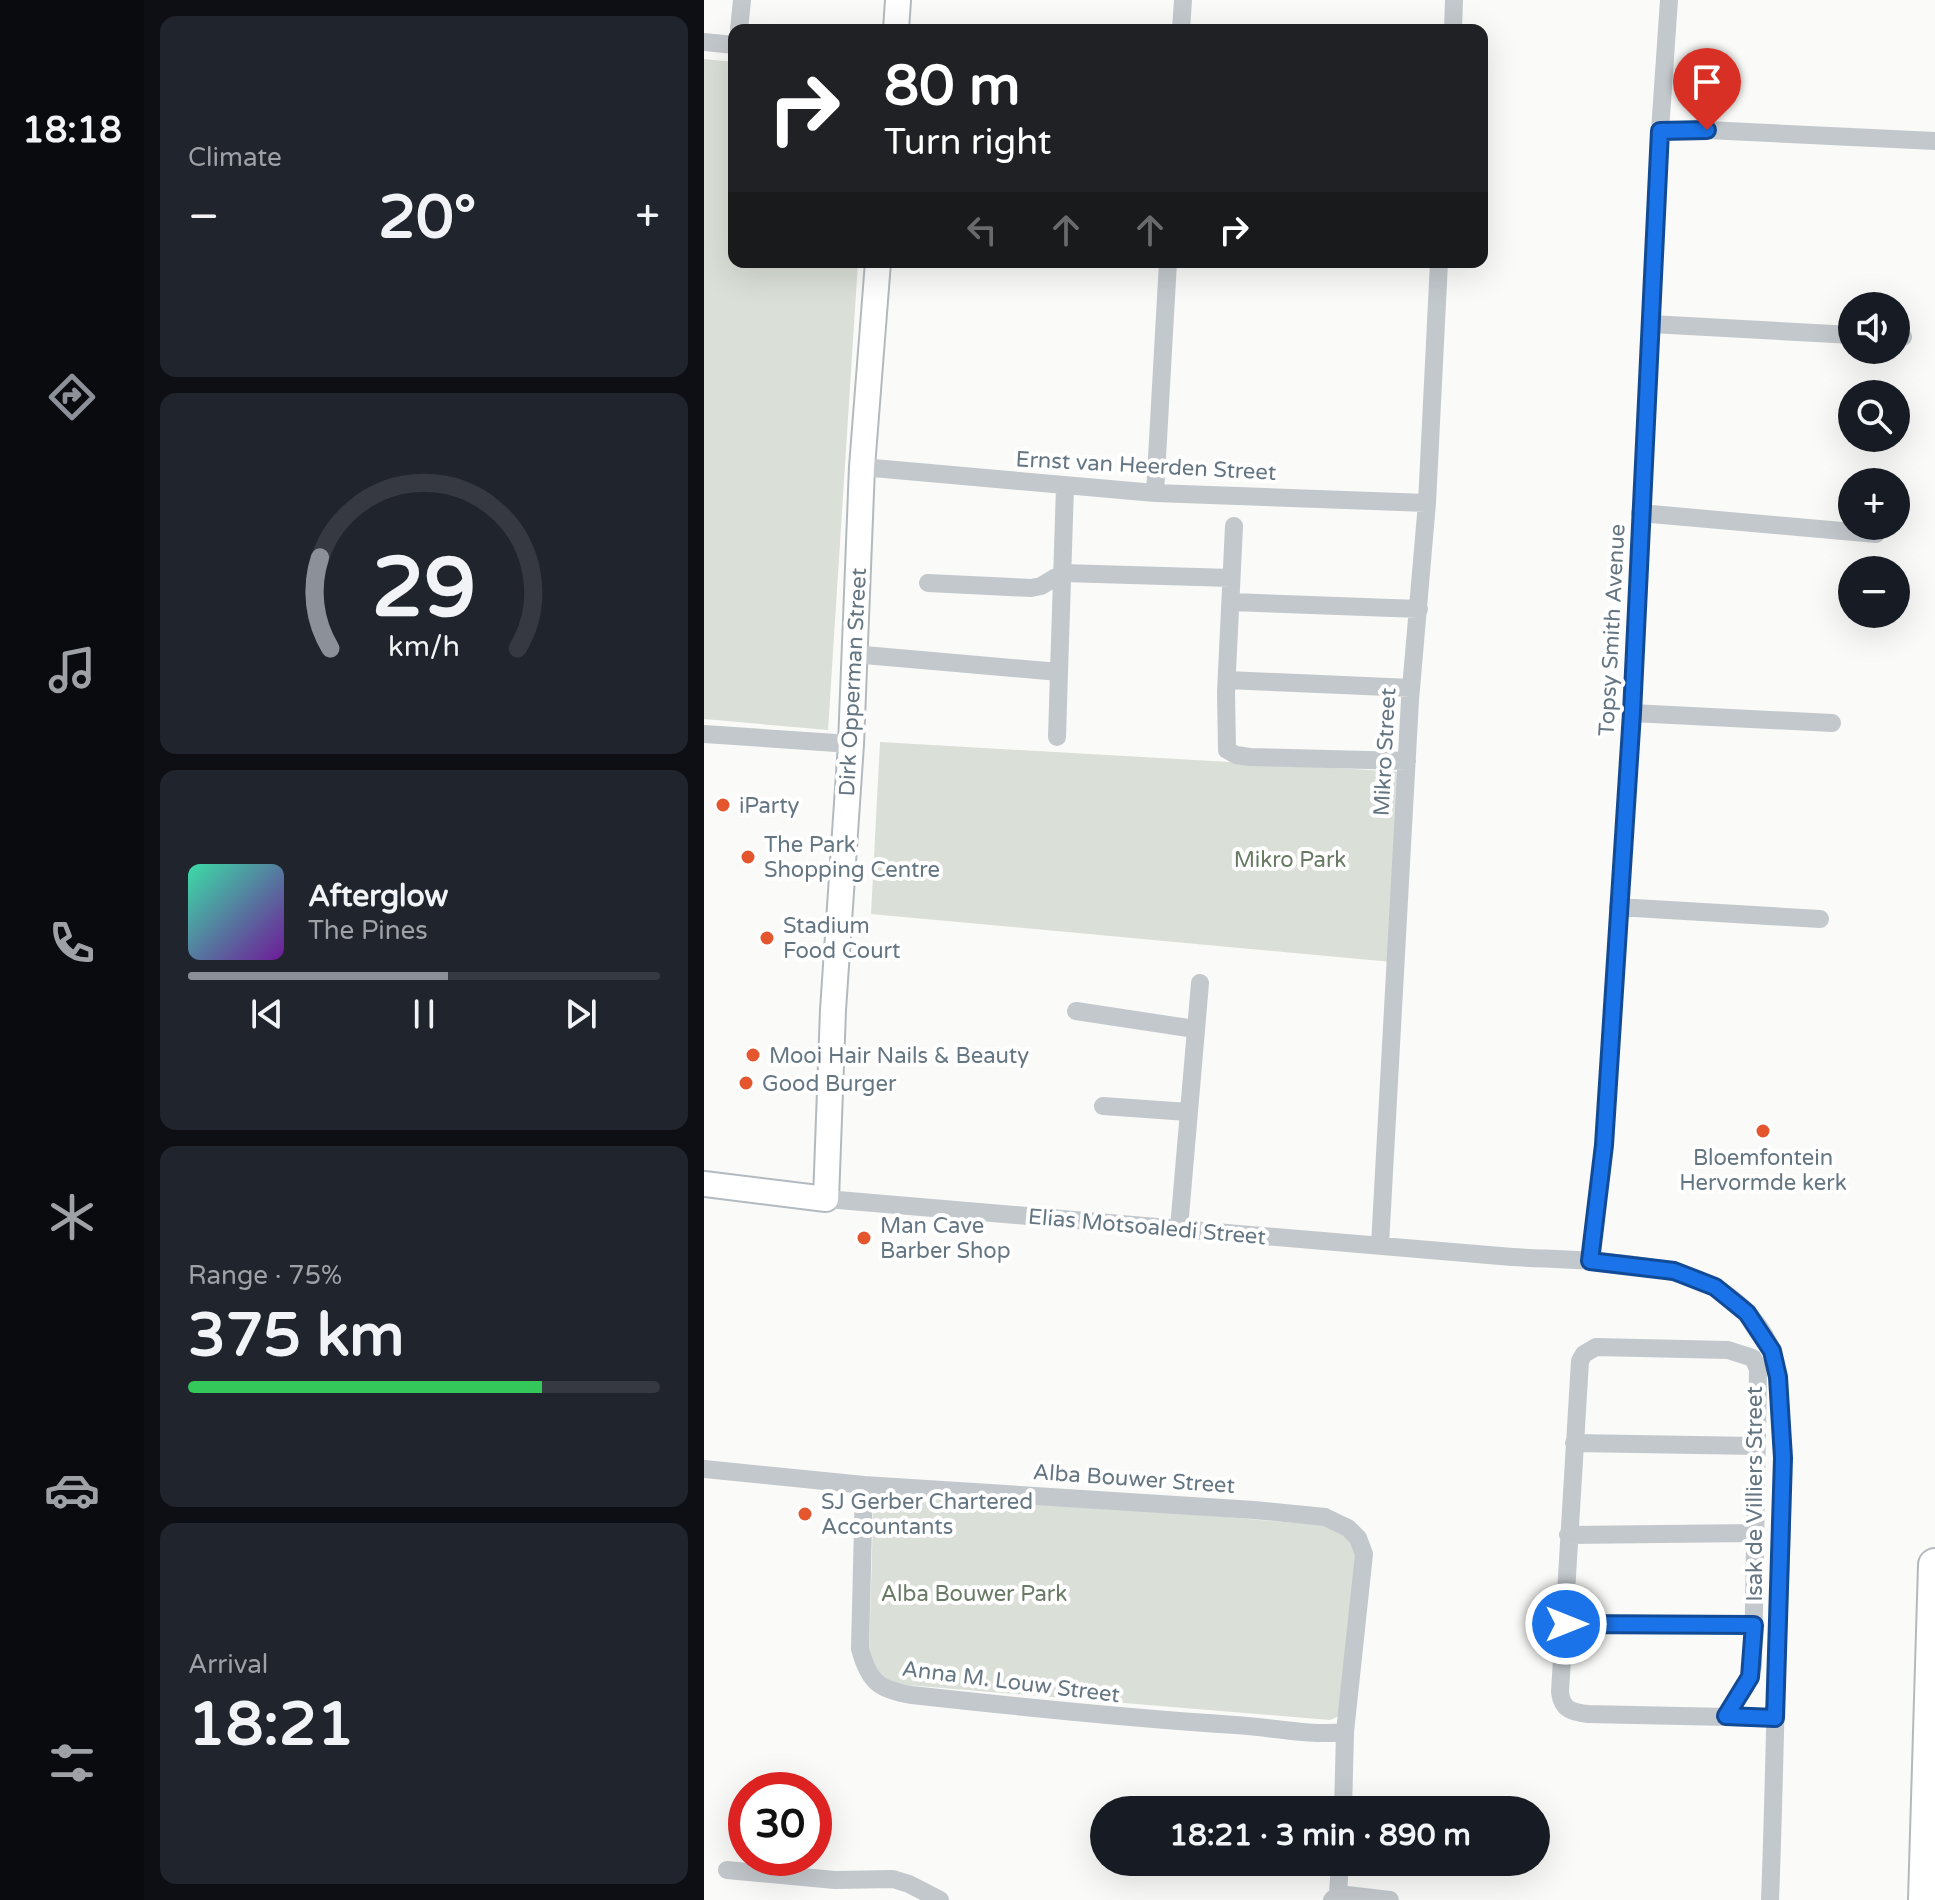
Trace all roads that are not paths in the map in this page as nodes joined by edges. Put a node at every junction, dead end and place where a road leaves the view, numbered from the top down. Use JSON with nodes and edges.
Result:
{"nodes":[{"id":1,"x":742,"y":0,"type":"edge"},
{"id":2,"x":898,"y":0,"type":"edge"},
{"id":3,"x":1183,"y":0,"type":"edge"},
{"id":4,"x":1454,"y":0,"type":"edge"},
{"id":5,"x":1669,"y":0,"type":"edge"},
{"id":6,"x":740,"y":24,"type":"edge"},
{"id":7,"x":896,"y":24,"type":"edge"},
{"id":8,"x":1181,"y":24,"type":"edge"},
{"id":9,"x":1453,"y":24,"type":"edge"},
{"id":10,"x":704,"y":42,"type":"edge"},
{"id":11,"x":728,"y":44,"type":"edge"},
{"id":12,"x":1660,"y":131,"type":"junction"},
{"id":13,"x":1935,"y":141,"type":"edge"},
{"id":14,"x":878,"y":268,"type":"edge"},
{"id":15,"x":1168,"y":268,"type":"edge"},
{"id":16,"x":1439,"y":268,"type":"edge"},
{"id":17,"x":1651,"y":324,"type":"junction"},
{"id":18,"x":1838,"y":334,"type":"edge"},
{"id":19,"x":862,"y":467,"type":"junction"},
{"id":20,"x":1065,"y":487,"type":"junction"},
{"id":21,"x":1155,"y":493,"type":"junction"},
{"id":22,"x":1427,"y":503,"type":"junction"},
{"id":23,"x":1640,"y":513,"type":"junction"},
{"id":24,"x":1234,"y":526,"type":"dead end"},
{"id":25,"x":1838,"y":531,"type":"edge"},
{"id":26,"x":1063,"y":573,"type":"junction"},
{"id":27,"x":1231,"y":578,"type":"junction"},
{"id":28,"x":928,"y":583,"type":"dead end"},
{"id":29,"x":1231,"y":602,"type":"junction"},
{"id":30,"x":1419,"y":609,"type":"junction"},
{"id":31,"x":853,"y":654,"type":"junction"},
{"id":32,"x":1059,"y":672,"type":"junction"},
{"id":33,"x":1227,"y":680,"type":"junction"},
{"id":34,"x":1411,"y":688,"type":"junction"},
{"id":35,"x":1632,"y":713,"type":"junction"},
{"id":36,"x":1832,"y":723,"type":"dead end"},
{"id":37,"x":704,"y":734,"type":"edge"},
{"id":38,"x":1057,"y":737,"type":"dead end"},
{"id":39,"x":851,"y":744,"type":"junction"},
{"id":40,"x":1407,"y":761,"type":"junction"},
{"id":41,"x":1618,"y":907,"type":"junction"},
{"id":42,"x":1820,"y":919,"type":"dead end"},
{"id":43,"x":1200,"y":983,"type":"dead end"},
{"id":44,"x":1076,"y":1011,"type":"dead end"},
{"id":45,"x":1195,"y":1029,"type":"junction"},
{"id":46,"x":1103,"y":1106,"type":"dead end"},
{"id":47,"x":1188,"y":1112,"type":"junction"},
{"id":48,"x":704,"y":1184,"type":"edge"},
{"id":49,"x":826,"y":1199,"type":"junction"},
{"id":50,"x":1179,"y":1228,"type":"junction"},
{"id":51,"x":1380,"y":1245,"type":"junction"},
{"id":52,"x":1590,"y":1261,"type":"junction"},
{"id":53,"x":1574,"y":1443,"type":"junction"},
{"id":54,"x":1757,"y":1446,"type":"junction"},
{"id":55,"x":704,"y":1469,"type":"edge"},
{"id":56,"x":864,"y":1485,"type":"junction"},
{"id":57,"x":1755,"y":1533,"type":"junction"},
{"id":58,"x":1568,"y":1535,"type":"junction"},
{"id":59,"x":1935,"y":1565,"type":"edge"},
{"id":60,"x":1566,"y":1624,"type":"junction"},
{"id":61,"x":1754,"y":1625,"type":"junction"},
{"id":62,"x":1726,"y":1716,"type":"junction"},
{"id":63,"x":1775,"y":1718,"type":"junction"},
{"id":64,"x":1345,"y":1732,"type":"junction"},
{"id":65,"x":1343,"y":1796,"type":"edge"},
{"id":66,"x":727,"y":1870,"type":"dead end"},
{"id":67,"x":1338,"y":1876,"type":"edge"},
{"id":68,"x":1335,"y":1897,"type":"edge"},
{"id":69,"x":940,"y":1900,"type":"edge"},
{"id":70,"x":1390,"y":1900,"type":"edge"},
{"id":71,"x":1770,"y":1900,"type":"edge"},
{"id":72,"x":1925,"y":1900,"type":"edge"}],
"edges":[{"from":1,"to":6,"type":"street"},
{"from":2,"to":7,"type":"street"},
{"from":3,"to":8,"type":"street"},
{"from":4,"to":9,"type":"street"},
{"from":5,"to":12,"type":"street","name":"Topsy Smith Avenue"},
{"from":10,"to":11,"type":"street"},
{"from":12,"to":13,"type":"street"},
{"from":12,"to":17,"type":"street","name":"Topsy Smith Avenue"},
{"from":14,"to":19,"type":"street","name":"Dirk Opperman Street"},
{"from":15,"to":21,"type":"street"},
{"from":16,"to":22,"type":"street","name":"Mikro Street"},
{"from":17,"to":18,"type":"street"},
{"from":17,"to":23,"type":"street","name":"Topsy Smith Avenue"},
{"from":19,"to":20,"type":"street","name":"Ernst van Heerden Street"},
{"from":19,"to":31,"type":"street","name":"Dirk Opperman Street"},
{"from":20,"to":21,"type":"street","name":"Ernst van Heerden Street"},
{"from":20,"to":26,"type":"street"},
{"from":21,"to":22,"type":"street","name":"Ernst van Heerden Street"},
{"from":22,"to":30,"type":"street","name":"Mikro Street"},
{"from":23,"to":25,"type":"street"},
{"from":23,"to":35,"type":"street","name":"Topsy Smith Avenue"},
{"from":24,"to":27,"type":"street"},
{"from":26,"to":27,"type":"street"},
{"from":26,"to":28,"type":"street"},
{"from":26,"to":32,"type":"street"},
{"from":27,"to":29,"type":"street"},
{"from":29,"to":30,"type":"street"},
{"from":29,"to":33,"type":"street"},
{"from":30,"to":34,"type":"street","name":"Mikro Street"},
{"from":31,"to":32,"type":"street"},
{"from":31,"to":39,"type":"street","name":"Dirk Opperman Street"},
{"from":32,"to":38,"type":"street"},
{"from":33,"to":34,"type":"street"},
{"from":33,"to":40,"type":"street"},
{"from":34,"to":40,"type":"street","name":"Mikro Street"},
{"from":35,"to":36,"type":"street"},
{"from":35,"to":41,"type":"street","name":"Topsy Smith Avenue"},
{"from":37,"to":39,"type":"street"},
{"from":39,"to":49,"type":"street","name":"Dirk Opperman Street"},
{"from":40,"to":51,"type":"street","name":"Mikro Street"},
{"from":41,"to":42,"type":"street"},
{"from":41,"to":52,"type":"street","name":"Topsy Smith Avenue"},
{"from":43,"to":45,"type":"street"},
{"from":44,"to":45,"type":"street"},
{"from":45,"to":47,"type":"street"},
{"from":46,"to":47,"type":"street"},
{"from":47,"to":50,"type":"street"},
{"from":48,"to":49,"type":"street","name":"Elias Motsoaledi Street"},
{"from":49,"to":50,"type":"street","name":"Elias Motsoaledi Street"},
{"from":50,"to":51,"type":"street","name":"Elias Motsoaledi Street"},
{"from":51,"to":52,"type":"street","name":"Elias Motsoaledi Street"},
{"from":52,"to":63,"type":"street","name":"Isak de Villiers Street"},
{"from":53,"to":54,"type":"street"},
{"from":53,"to":54,"type":"street"},
{"from":53,"to":58,"type":"street"},
{"from":54,"to":57,"type":"street"},
{"from":55,"to":56,"type":"street","name":"Alba Bouwer Street"},
{"from":56,"to":64,"type":"street","name":"Anna M. Louw Street"},
{"from":56,"to":64,"type":"street","name":"Alba Bouwer Street"},
{"from":57,"to":58,"type":"street"},
{"from":57,"to":61,"type":"street"},
{"from":58,"to":60,"type":"street"},
{"from":59,"to":72,"type":"highway"},
{"from":60,"to":61,"type":"street"},
{"from":60,"to":62,"type":"street"},
{"from":61,"to":62,"type":"street"},
{"from":62,"to":63,"type":"street"},
{"from":63,"to":71,"type":"street","name":"Isak de Villiers Street"},
{"from":64,"to":65,"type":"street","name":"Alba Bouwer Street"},
{"from":66,"to":69,"type":"street"},
{"from":67,"to":68,"type":"street"},
{"from":68,"to":70,"type":"street"}]}
